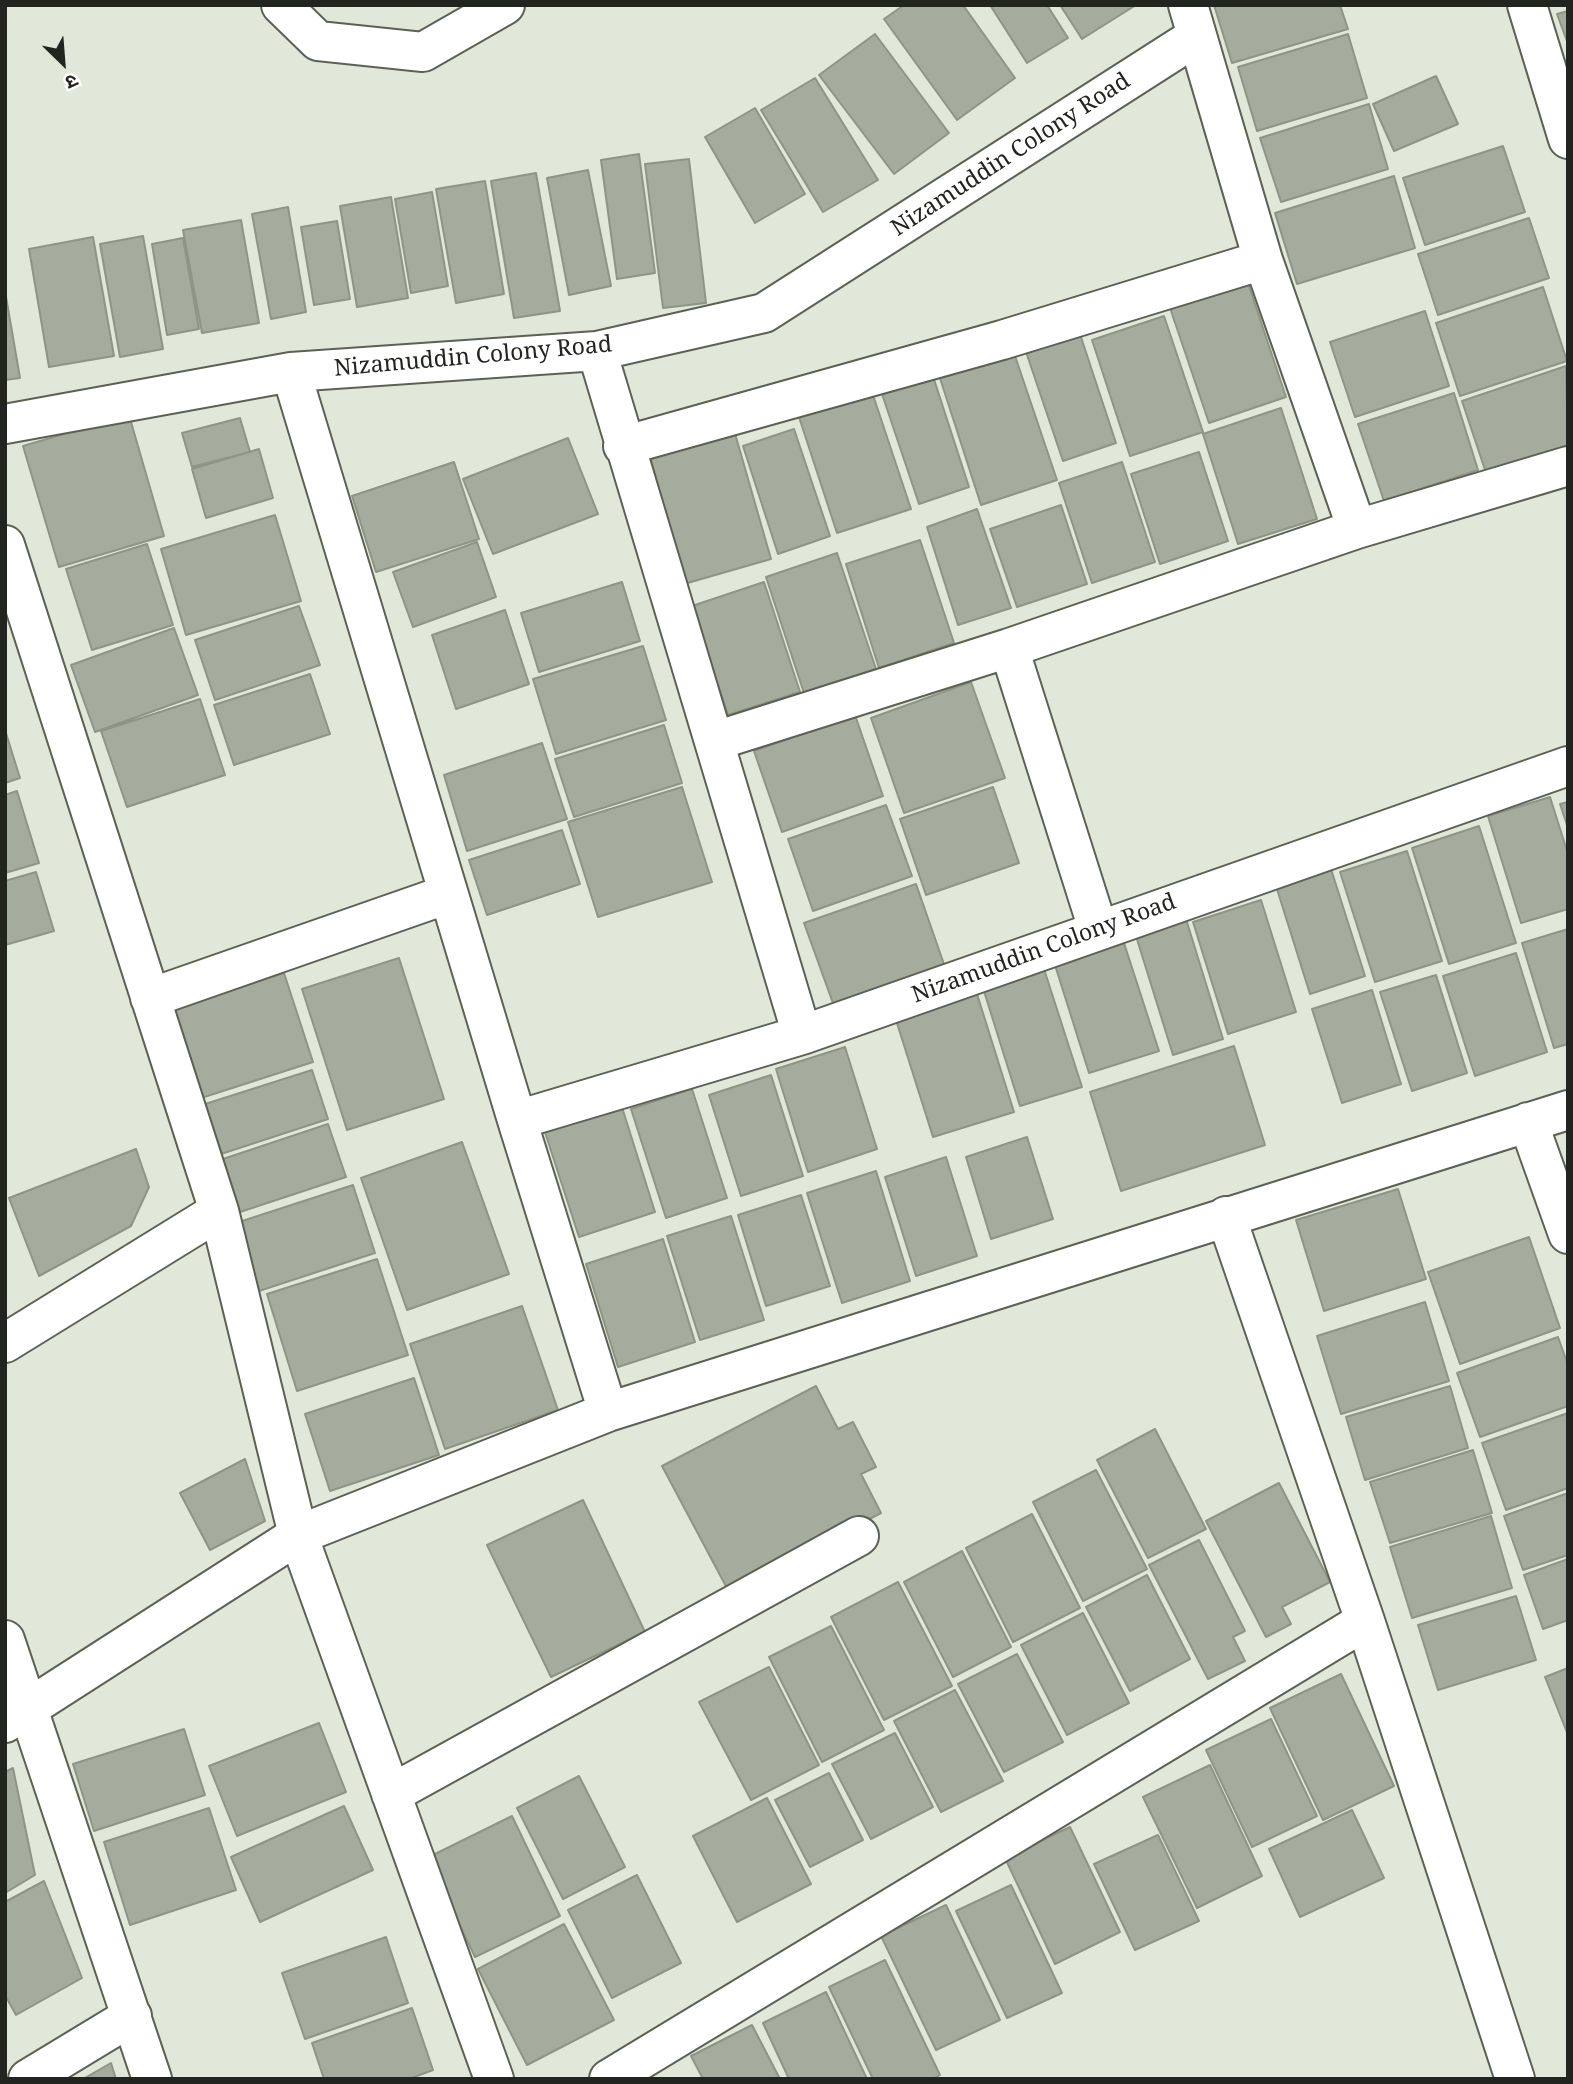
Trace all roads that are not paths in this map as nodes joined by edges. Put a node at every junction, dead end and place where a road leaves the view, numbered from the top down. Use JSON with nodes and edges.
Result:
{"nodes":[{"id":1,"x":281,"y":5,"type":"edge"},
{"id":2,"x":505,"y":5,"type":"edge"},
{"id":3,"x":1527,"y":5,"type":"edge"},
{"id":4,"x":1192,"y":20,"type":"edge"},
{"id":5,"x":1568,"y":139,"type":"edge"},
{"id":6,"x":1263,"y":260,"type":"junction"},
{"id":7,"x":597,"y":351,"type":"junction"},
{"id":8,"x":291,"y":372,"type":"junction"},
{"id":9,"x":5,"y":424,"type":"edge"},
{"id":10,"x":623,"y":446,"type":"junction"},
{"id":11,"x":1568,"y":466,"type":"edge"},
{"id":12,"x":1357,"y":529,"type":"junction"},
{"id":13,"x":5,"y":545,"type":"edge"},
{"id":14,"x":1009,"y":648,"type":"junction"},
{"id":15,"x":715,"y":741,"type":"junction"},
{"id":16,"x":1568,"y":766,"type":"edge"},
{"id":17,"x":448,"y":894,"type":"junction"},
{"id":18,"x":1098,"y":929,"type":"junction"},
{"id":19,"x":150,"y":998,"type":"junction"},
{"id":20,"x":802,"y":1035,"type":"junction"},
{"id":21,"x":1568,"y":1110,"type":"edge"},
{"id":22,"x":517,"y":1120,"type":"junction"},
{"id":23,"x":1528,"y":1122,"type":"junction"},
{"id":24,"x":219,"y":1211,"type":"junction"},
{"id":25,"x":1226,"y":1216,"type":"junction"},
{"id":26,"x":1568,"y":1234,"type":"edge"},
{"id":27,"x":5,"y":1343,"type":"edge"},
{"id":28,"x":608,"y":1412,"type":"junction"},
{"id":29,"x":298,"y":1535,"type":"junction"},
{"id":30,"x":859,"y":1536,"type":"dead end"},
{"id":31,"x":1365,"y":1621,"type":"junction"},
{"id":32,"x":5,"y":1640,"type":"edge"},
{"id":33,"x":17,"y":1716,"type":"edge"},
{"id":34,"x":391,"y":1794,"type":"junction"},
{"id":35,"x":132,"y":2016,"type":"junction"},
{"id":36,"x":28,"y":2079,"type":"edge"},
{"id":37,"x":152,"y":2079,"type":"edge"},
{"id":38,"x":494,"y":2079,"type":"edge"},
{"id":39,"x":609,"y":2079,"type":"edge"},
{"id":40,"x":1515,"y":2079,"type":"edge"}],
"edges":[{"from":1,"to":2,"type":"street"},
{"from":3,"to":5,"type":"street"},
{"from":4,"to":6,"type":"street","name":"Nizamuddin Colony Road"},
{"from":4,"to":7,"type":"street","name":"Nizamuddin Colony Road"},
{"from":6,"to":10,"type":"street"},
{"from":6,"to":12,"type":"street","name":"Nizamuddin Colony Road"},
{"from":7,"to":8,"type":"street","name":"Nizamuddin Colony Road"},
{"from":7,"to":10,"type":"street"},
{"from":8,"to":9,"type":"street","name":"Nizamuddin Colony Road"},
{"from":8,"to":17,"type":"street"},
{"from":10,"to":15,"type":"street"},
{"from":11,"to":12,"type":"street"},
{"from":12,"to":14,"type":"street"},
{"from":13,"to":19,"type":"street"},
{"from":14,"to":15,"type":"street"},
{"from":14,"to":18,"type":"street"},
{"from":15,"to":20,"type":"street"},
{"from":16,"to":18,"type":"street","name":"Nizamuddin Colony Road"},
{"from":17,"to":19,"type":"street"},
{"from":17,"to":22,"type":"street"},
{"from":18,"to":20,"type":"street","name":"Nizamuddin Colony Road"},
{"from":19,"to":24,"type":"street"},
{"from":20,"to":22,"type":"street","name":"Nizamuddin Colony Road"},
{"from":21,"to":23,"type":"street"},
{"from":22,"to":28,"type":"street"},
{"from":23,"to":25,"type":"street"},
{"from":23,"to":26,"type":"street"},
{"from":24,"to":27,"type":"street"},
{"from":24,"to":29,"type":"street"},
{"from":25,"to":28,"type":"street"},
{"from":25,"to":31,"type":"street"},
{"from":28,"to":29,"type":"street"},
{"from":29,"to":33,"type":"street"},
{"from":29,"to":34,"type":"street"},
{"from":30,"to":34,"type":"street"},
{"from":31,"to":39,"type":"street"},
{"from":31,"to":40,"type":"street"},
{"from":32,"to":33,"type":"street"},
{"from":33,"to":35,"type":"street"},
{"from":34,"to":38,"type":"street"},
{"from":35,"to":36,"type":"street"},
{"from":35,"to":37,"type":"street"}]}
